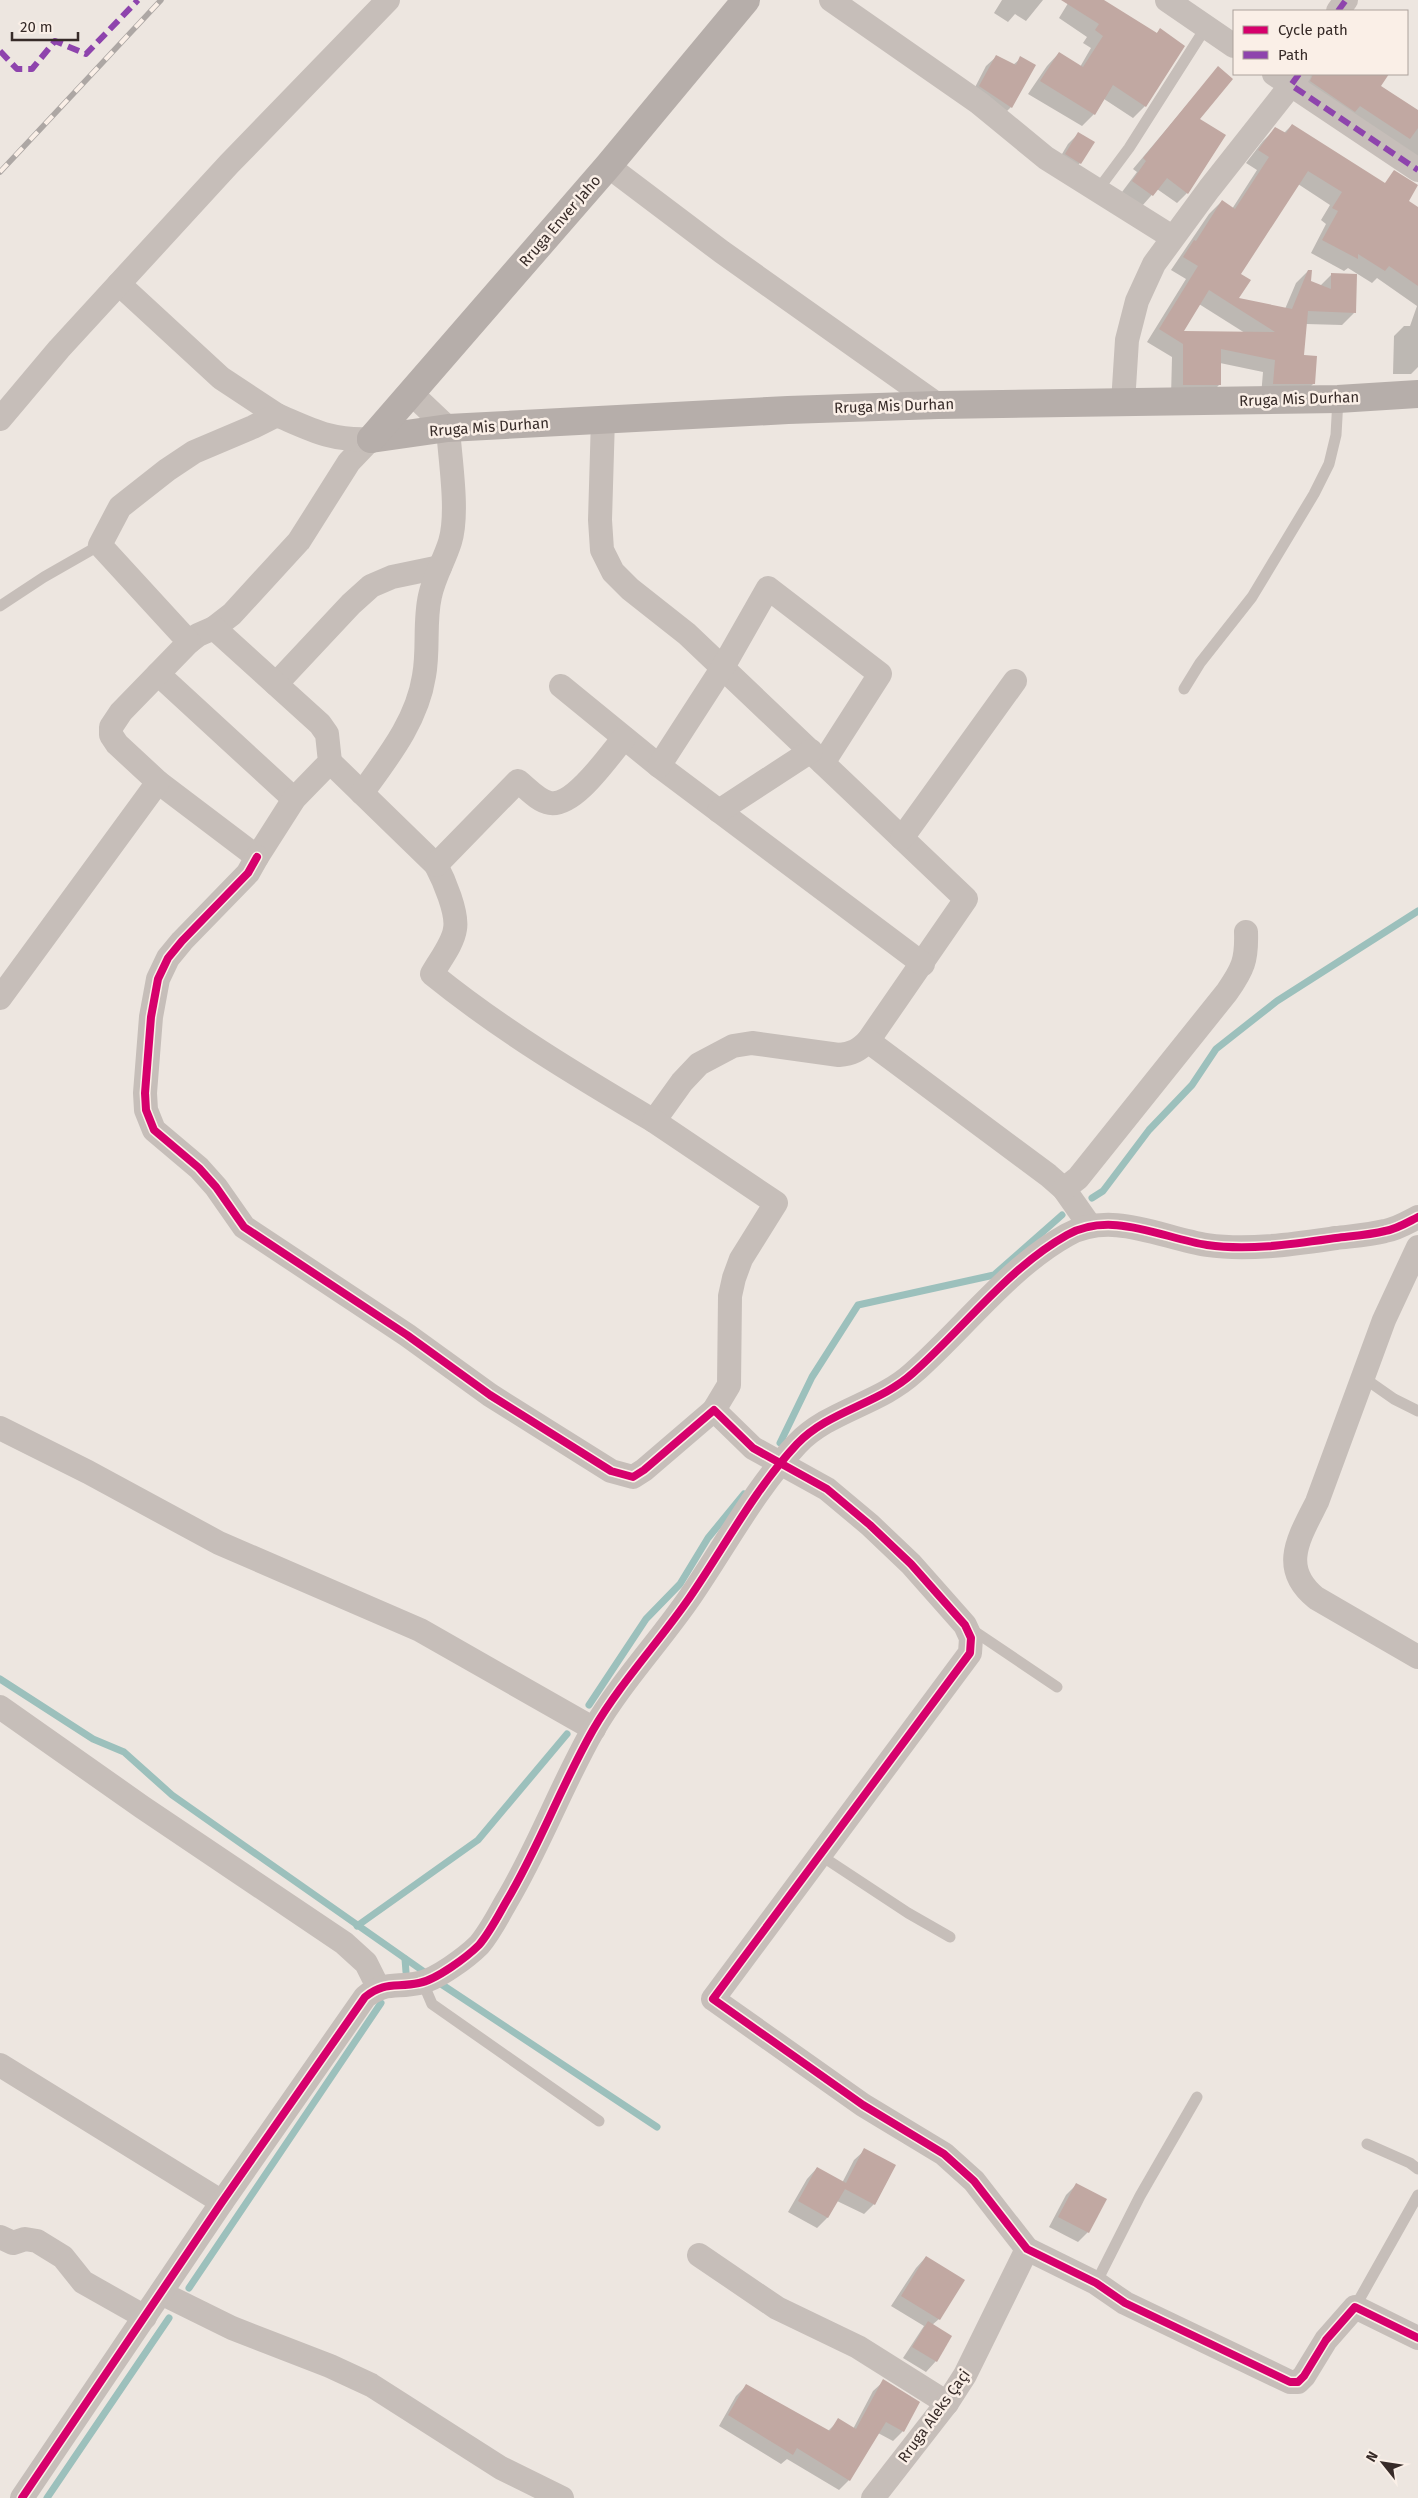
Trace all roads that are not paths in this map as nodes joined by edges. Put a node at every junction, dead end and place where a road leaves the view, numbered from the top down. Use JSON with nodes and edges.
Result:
{"nodes":[{"id":1,"x":388,"y":0,"type":"edge"},
{"id":2,"x":746,"y":0,"type":"edge"},
{"id":3,"x":831,"y":0,"type":"edge"},
{"id":4,"x":1167,"y":0,"type":"edge"},
{"id":5,"x":1206,"y":27,"type":"junction"},
{"id":6,"x":1233,"y":45,"type":"edge"},
{"id":7,"x":1288,"y":78,"type":"edge"},
{"id":8,"x":608,"y":166,"type":"junction"},
{"id":9,"x":1418,"y":170,"type":"edge"},
{"id":10,"x":1097,"y":191,"type":"junction"},
{"id":11,"x":1172,"y":238,"type":"junction"},
{"id":12,"x":119,"y":284,"type":"junction"},
{"id":13,"x":411,"y":393,"type":"junction"},
{"id":14,"x":1418,"y":394,"type":"edge"},
{"id":15,"x":1338,"y":399,"type":"junction"},
{"id":16,"x":1123,"y":403,"type":"junction"},
{"id":17,"x":938,"y":405,"type":"junction"},
{"id":18,"x":277,"y":414,"type":"junction"},
{"id":19,"x":603,"y":418,"type":"junction"},
{"id":20,"x":0,"y":419,"type":"edge"},
{"id":21,"x":448,"y":428,"type":"junction"},
{"id":22,"x":371,"y":439,"type":"junction"},
{"id":23,"x":100,"y":545,"type":"junction"},
{"id":24,"x":440,"y":567,"type":"junction"},
{"id":25,"x":0,"y":606,"type":"edge"},
{"id":26,"x":214,"y":628,"type":"junction"},
{"id":27,"x":189,"y":642,"type":"junction"},
{"id":28,"x":723,"y":667,"type":"junction"},
{"id":29,"x":158,"y":674,"type":"junction"},
{"id":30,"x":1015,"y":681,"type":"dead end"},
{"id":31,"x":276,"y":684,"type":"junction"},
{"id":32,"x":560,"y":686,"type":"dead end"},
{"id":33,"x":1184,"y":689,"type":"dead end"},
{"id":34,"x":624,"y":738,"type":"junction"},
{"id":35,"x":817,"y":757,"type":"junction"},
{"id":36,"x":330,"y":762,"type":"junction"},
{"id":37,"x":659,"y":766,"type":"junction"},
{"id":38,"x":158,"y":782,"type":"junction"},
{"id":39,"x":362,"y":793,"type":"junction"},
{"id":40,"x":294,"y":799,"type":"junction"},
{"id":41,"x":719,"y":811,"type":"junction"},
{"id":42,"x":902,"y":838,"type":"junction"},
{"id":43,"x":257,"y":857,"type":"junction"},
{"id":44,"x":436,"y":865,"type":"junction"},
{"id":45,"x":1246,"y":932,"type":"dead end"},
{"id":46,"x":922,"y":964,"type":"junction"},
{"id":47,"x":0,"y":998,"type":"edge"},
{"id":48,"x":868,"y":1041,"type":"junction"},
{"id":49,"x":654,"y":1121,"type":"junction"},
{"id":50,"x":1064,"y":1189,"type":"junction"},
{"id":51,"x":1418,"y":1217,"type":"edge"},
{"id":52,"x":1090,"y":1226,"type":"junction"},
{"id":53,"x":1418,"y":1247,"type":"edge"},
{"id":54,"x":1364,"y":1378,"type":"junction"},
{"id":55,"x":714,"y":1410,"type":"junction"},
{"id":56,"x":1418,"y":1411,"type":"edge"},
{"id":57,"x":0,"y":1428,"type":"edge"},
{"id":58,"x":781,"y":1464,"type":"junction"},
{"id":59,"x":965,"y":1625,"type":"junction"},
{"id":60,"x":1418,"y":1657,"type":"edge"},
{"id":61,"x":1057,"y":1687,"type":"dead end"},
{"id":62,"x":0,"y":1707,"type":"edge"},
{"id":63,"x":594,"y":1728,"type":"junction"},
{"id":64,"x":820,"y":1855,"type":"junction"},
{"id":65,"x":950,"y":1937,"type":"dead end"},
{"id":66,"x":423,"y":1983,"type":"junction"},
{"id":67,"x":378,"y":1987,"type":"junction"},
{"id":68,"x":0,"y":2065,"type":"edge"},
{"id":69,"x":1197,"y":2097,"type":"dead end"},
{"id":70,"x":600,"y":2121,"type":"dead end"},
{"id":71,"x":1367,"y":2144,"type":"dead end"},
{"id":72,"x":1418,"y":2169,"type":"edge"},
{"id":73,"x":1418,"y":2195,"type":"edge"},
{"id":74,"x":222,"y":2202,"type":"junction"},
{"id":75,"x":0,"y":2237,"type":"edge"},
{"id":76,"x":1027,"y":2248,"type":"junction"},
{"id":77,"x":699,"y":2255,"type":"dead end"},
{"id":78,"x":1096,"y":2283,"type":"junction"},
{"id":79,"x":161,"y":2293,"type":"junction"},
{"id":80,"x":1355,"y":2307,"type":"junction"},
{"id":81,"x":145,"y":2317,"type":"junction"},
{"id":82,"x":1418,"y":2338,"type":"edge"},
{"id":83,"x":947,"y":2403,"type":"junction"},
{"id":84,"x":22,"y":2498,"type":"edge"},
{"id":85,"x":562,"y":2498,"type":"edge"},
{"id":86,"x":873,"y":2498,"type":"edge"}],
"edges":[{"from":1,"to":12,"type":"street"},
{"from":2,"to":8,"type":"street","name":"Rruga Enver Jaho"},
{"from":3,"to":10,"type":"street"},
{"from":4,"to":5,"type":"street"},
{"from":5,"to":6,"type":"street"},
{"from":5,"to":10,"type":"lane"},
{"from":7,"to":9,"type":"street"},
{"from":7,"to":11,"type":"street"},
{"from":8,"to":13,"type":"street","name":"Rruga Enver Jaho"},
{"from":8,"to":17,"type":"street"},
{"from":10,"to":11,"type":"street"},
{"from":11,"to":16,"type":"street"},
{"from":12,"to":18,"type":"street"},
{"from":12,"to":20,"type":"street"},
{"from":13,"to":21,"type":"street"},
{"from":13,"to":22,"type":"street","name":"Rruga Enver Jaho"},
{"from":14,"to":15,"type":"street","name":"Rruga Mis Durhan"},
{"from":15,"to":16,"type":"street","name":"Rruga Mis Durhan"},
{"from":15,"to":33,"type":"lane"},
{"from":16,"to":17,"type":"street","name":"Rruga Mis Durhan"},
{"from":17,"to":19,"type":"street","name":"Rruga Mis Durhan"},
{"from":18,"to":22,"type":"street"},
{"from":18,"to":23,"type":"street"},
{"from":19,"to":21,"type":"street","name":"Rruga Mis Durhan"},
{"from":19,"to":28,"type":"street"},
{"from":21,"to":22,"type":"street","name":"Rruga Mis Durhan"},
{"from":21,"to":24,"type":"street"},
{"from":22,"to":26,"type":"street"},
{"from":23,"to":25,"type":"lane"},
{"from":23,"to":27,"type":"street"},
{"from":24,"to":31,"type":"street"},
{"from":24,"to":39,"type":"street"},
{"from":26,"to":27,"type":"street"},
{"from":26,"to":31,"type":"street"},
{"from":27,"to":29,"type":"street"},
{"from":28,"to":35,"type":"street"},
{"from":28,"to":35,"type":"street"},
{"from":28,"to":37,"type":"street"},
{"from":29,"to":38,"type":"street"},
{"from":29,"to":40,"type":"street"},
{"from":30,"to":42,"type":"street"},
{"from":31,"to":36,"type":"street"},
{"from":32,"to":34,"type":"street"},
{"from":34,"to":37,"type":"street"},
{"from":34,"to":44,"type":"street"},
{"from":35,"to":41,"type":"street"},
{"from":35,"to":42,"type":"street"},
{"from":36,"to":39,"type":"street"},
{"from":36,"to":40,"type":"street"},
{"from":37,"to":41,"type":"street"},
{"from":38,"to":43,"type":"street"},
{"from":38,"to":47,"type":"street"},
{"from":39,"to":44,"type":"street"},
{"from":40,"to":43,"type":"street"},
{"from":41,"to":46,"type":"street"},
{"from":42,"to":46,"type":"street"},
{"from":43,"to":55,"type":"street"},
{"from":44,"to":49,"type":"street"},
{"from":45,"to":50,"type":"street"},
{"from":46,"to":48,"type":"street"},
{"from":48,"to":49,"type":"street"},
{"from":48,"to":50,"type":"street"},
{"from":49,"to":55,"type":"street"},
{"from":50,"to":52,"type":"street"},
{"from":51,"to":52,"type":"street"},
{"from":52,"to":58,"type":"street"},
{"from":53,"to":54,"type":"street"},
{"from":54,"to":56,"type":"lane"},
{"from":54,"to":60,"type":"street"},
{"from":55,"to":58,"type":"street"},
{"from":57,"to":63,"type":"street"},
{"from":58,"to":59,"type":"street"},
{"from":58,"to":63,"type":"street"},
{"from":59,"to":61,"type":"lane"},
{"from":59,"to":64,"type":"street"},
{"from":62,"to":67,"type":"street"},
{"from":63,"to":66,"type":"street"},
{"from":64,"to":65,"type":"lane"},
{"from":64,"to":76,"type":"street"},
{"from":66,"to":67,"type":"street"},
{"from":66,"to":70,"type":"lane"},
{"from":67,"to":74,"type":"street"},
{"from":68,"to":74,"type":"street"},
{"from":69,"to":78,"type":"lane"},
{"from":71,"to":72,"type":"lane"},
{"from":73,"to":80,"type":"lane"},
{"from":74,"to":79,"type":"street"},
{"from":75,"to":81,"type":"street"},
{"from":76,"to":78,"type":"street"},
{"from":76,"to":83,"type":"street","name":"Rruga Aleks Çaçi"},
{"from":77,"to":83,"type":"street"},
{"from":78,"to":80,"type":"street"},
{"from":79,"to":81,"type":"street"},
{"from":79,"to":85,"type":"street"},
{"from":80,"to":82,"type":"street"},
{"from":81,"to":84,"type":"street"},
{"from":83,"to":86,"type":"street","name":"Rruga Aleks Çaçi"}]}
